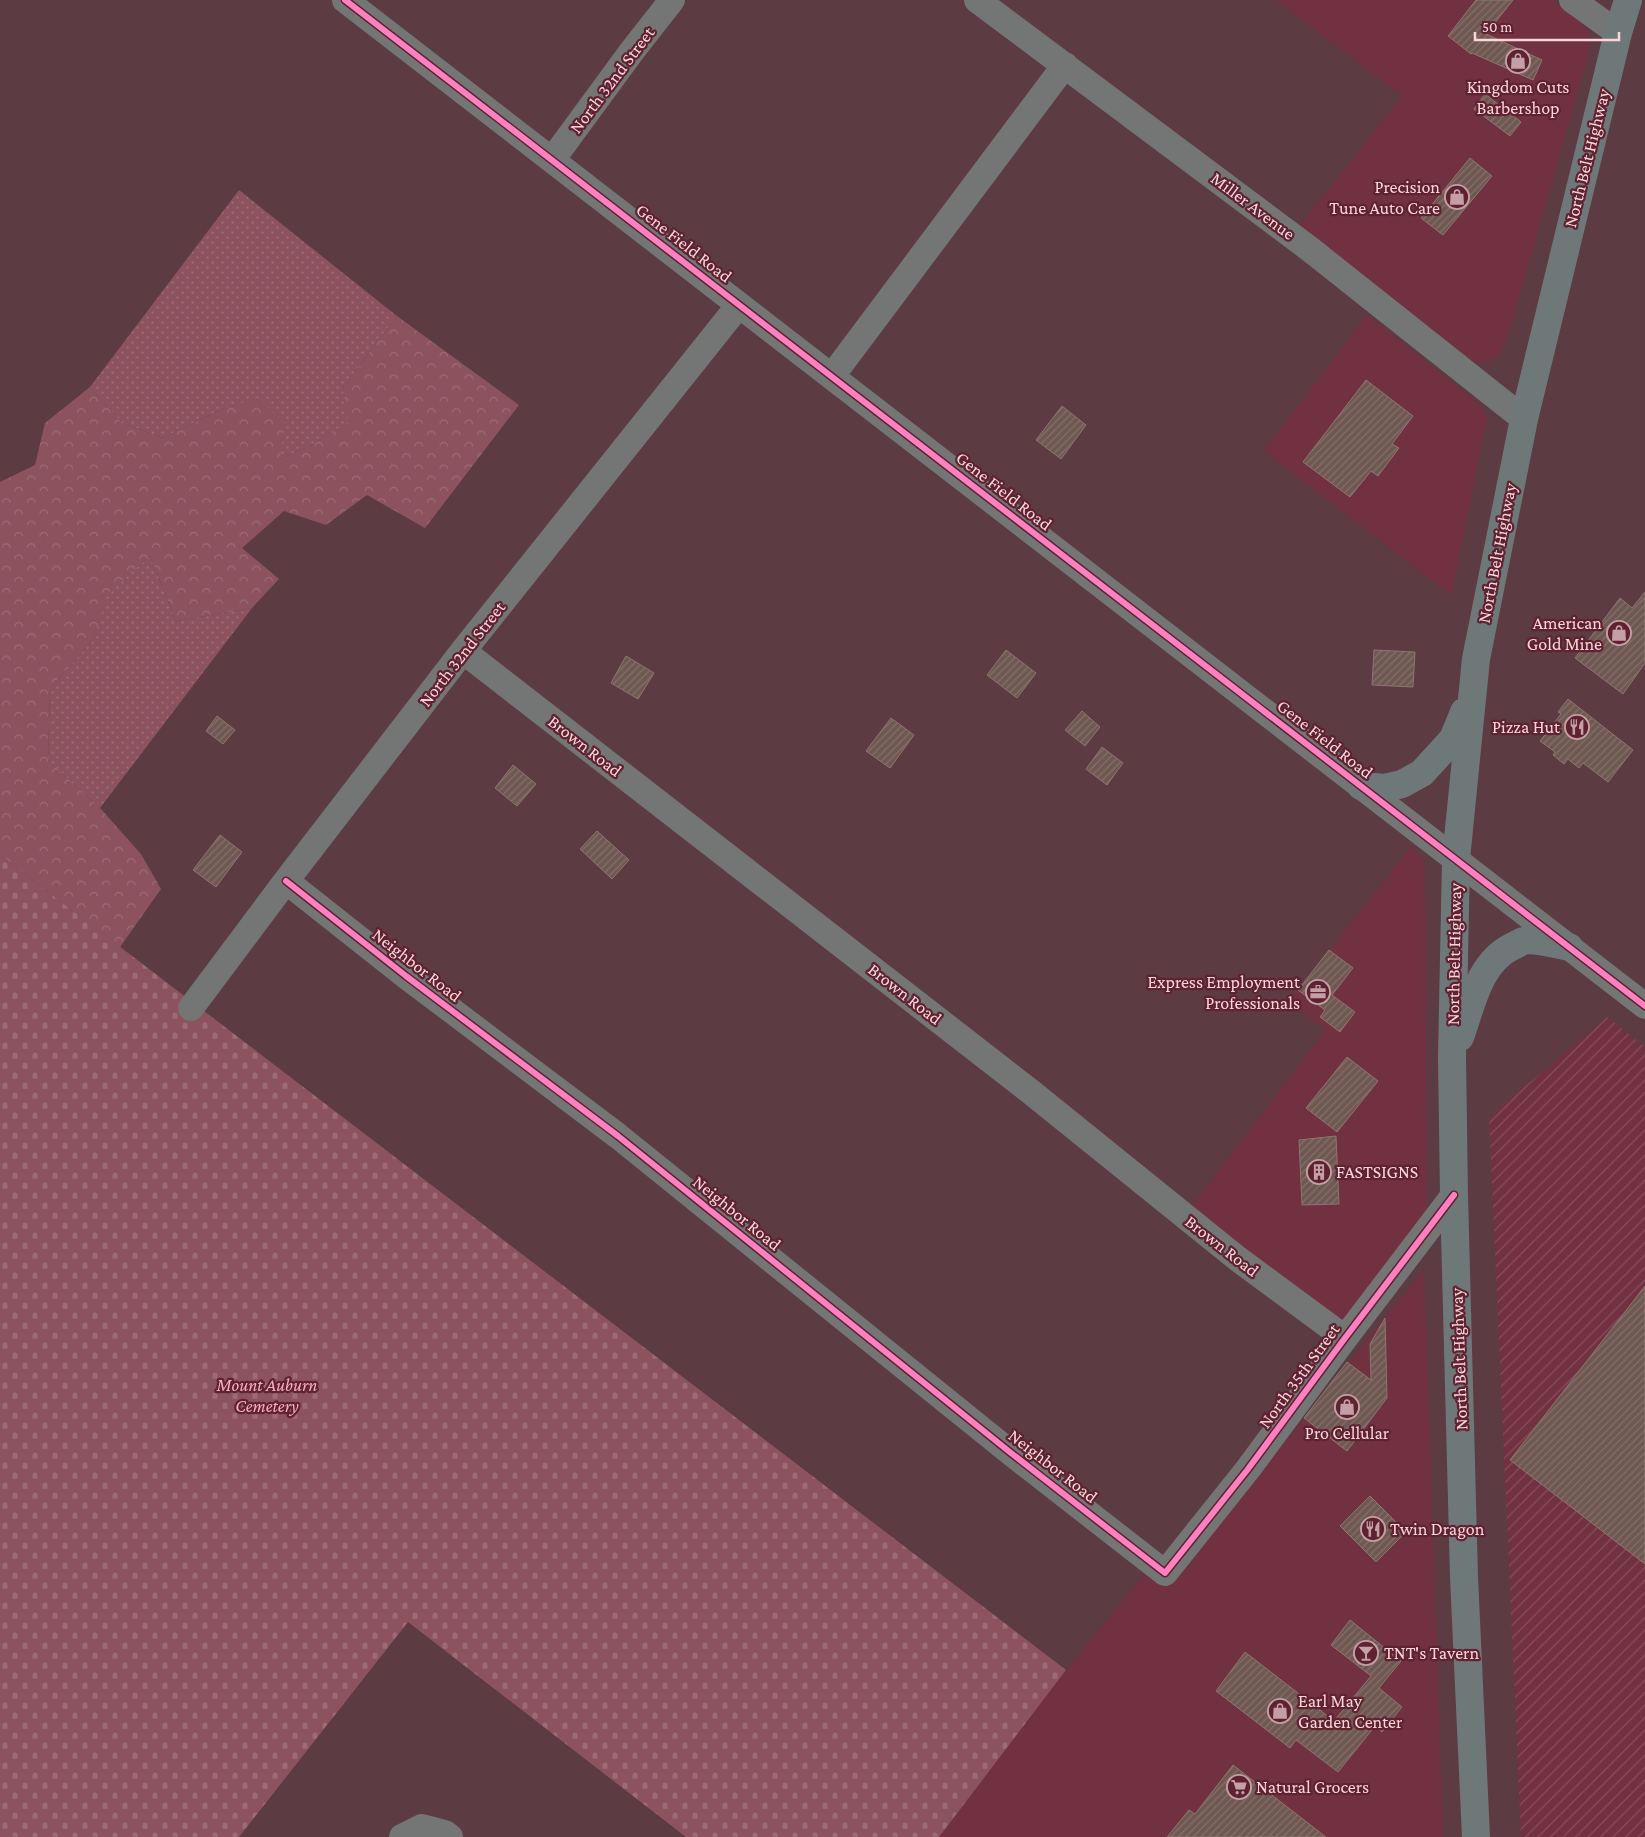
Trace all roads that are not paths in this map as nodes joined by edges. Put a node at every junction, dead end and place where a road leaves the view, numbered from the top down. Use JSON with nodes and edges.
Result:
{"nodes":[{"id":1,"x":345,"y":0,"type":"edge"},
{"id":2,"x":672,"y":0,"type":"edge"},
{"id":3,"x":977,"y":0,"type":"edge"},
{"id":4,"x":1572,"y":0,"type":"edge"},
{"id":5,"x":1628,"y":0,"type":"edge"},
{"id":6,"x":1618,"y":34,"type":"junction"},
{"id":7,"x":1065,"y":65,"type":"junction"},
{"id":8,"x":552,"y":160,"type":"junction"},
{"id":9,"x":739,"y":305,"type":"junction"},
{"id":10,"x":832,"y":376,"type":"junction"},
{"id":11,"x":1524,"y":419,"type":"junction"},
{"id":12,"x":463,"y":652,"type":"junction"},
{"id":13,"x":1473,"y":690,"type":"junction"},
{"id":14,"x":1361,"y":786,"type":"junction"},
{"id":15,"x":1456,"y":859,"type":"junction"},
{"id":16,"x":286,"y":881,"type":"junction"},
{"id":17,"x":1569,"y":947,"type":"junction"},
{"id":18,"x":1645,"y":1006,"type":"edge"},
{"id":19,"x":191,"y":1008,"type":"dead end"},
{"id":20,"x":1452,"y":1057,"type":"junction"},
{"id":21,"x":1454,"y":1195,"type":"junction"},
{"id":22,"x":1345,"y":1338,"type":"junction"},
{"id":23,"x":1165,"y":1573,"type":"joint"},
{"id":24,"x":402,"y":1837,"type":"edge"},
{"id":25,"x":450,"y":1837,"type":"edge"},
{"id":26,"x":1476,"y":1837,"type":"edge"}],
"edges":[{"from":1,"to":8,"type":"street","name":"Gene Field Road"},
{"from":2,"to":8,"type":"street","name":"North 32nd Street"},
{"from":3,"to":7,"type":"street","name":"Miller Avenue"},
{"from":4,"to":6,"type":"street"},
{"from":5,"to":6,"type":"main road","name":"North Belt Highway"},
{"from":6,"to":11,"type":"main road","name":"North Belt Highway"},
{"from":7,"to":10,"type":"street"},
{"from":7,"to":11,"type":"street","name":"Miller Avenue"},
{"from":8,"to":9,"type":"street","name":"Gene Field Road"},
{"from":9,"to":10,"type":"street","name":"Gene Field Road"},
{"from":9,"to":12,"type":"street","name":"North 32nd Street"},
{"from":10,"to":14,"type":"street","name":"Gene Field Road"},
{"from":11,"to":13,"type":"main road","name":"North Belt Highway"},
{"from":12,"to":16,"type":"street","name":"North 32nd Street"},
{"from":12,"to":22,"type":"street","name":"Brown Road"},
{"from":13,"to":14,"type":"main road"},
{"from":13,"to":15,"type":"main road","name":"North Belt Highway"},
{"from":14,"to":15,"type":"street","name":"Gene Field Road"},
{"from":15,"to":17,"type":"street","name":"Gene Field Road"},
{"from":15,"to":20,"type":"main road","name":"North Belt Highway"},
{"from":16,"to":19,"type":"street","name":"North 32nd Street"},
{"from":16,"to":23,"type":"street","name":"Neighbor Road"},
{"from":17,"to":18,"type":"street","name":"Gene Field Road"},
{"from":17,"to":20,"type":"main road"},
{"from":20,"to":21,"type":"main road","name":"North Belt Highway"},
{"from":21,"to":22,"type":"street","name":"North 35th Street"},
{"from":21,"to":26,"type":"main road","name":"North Belt Highway"},
{"from":22,"to":23,"type":"street","name":"North 35th Street"},
{"from":24,"to":25,"type":"street"}]}
